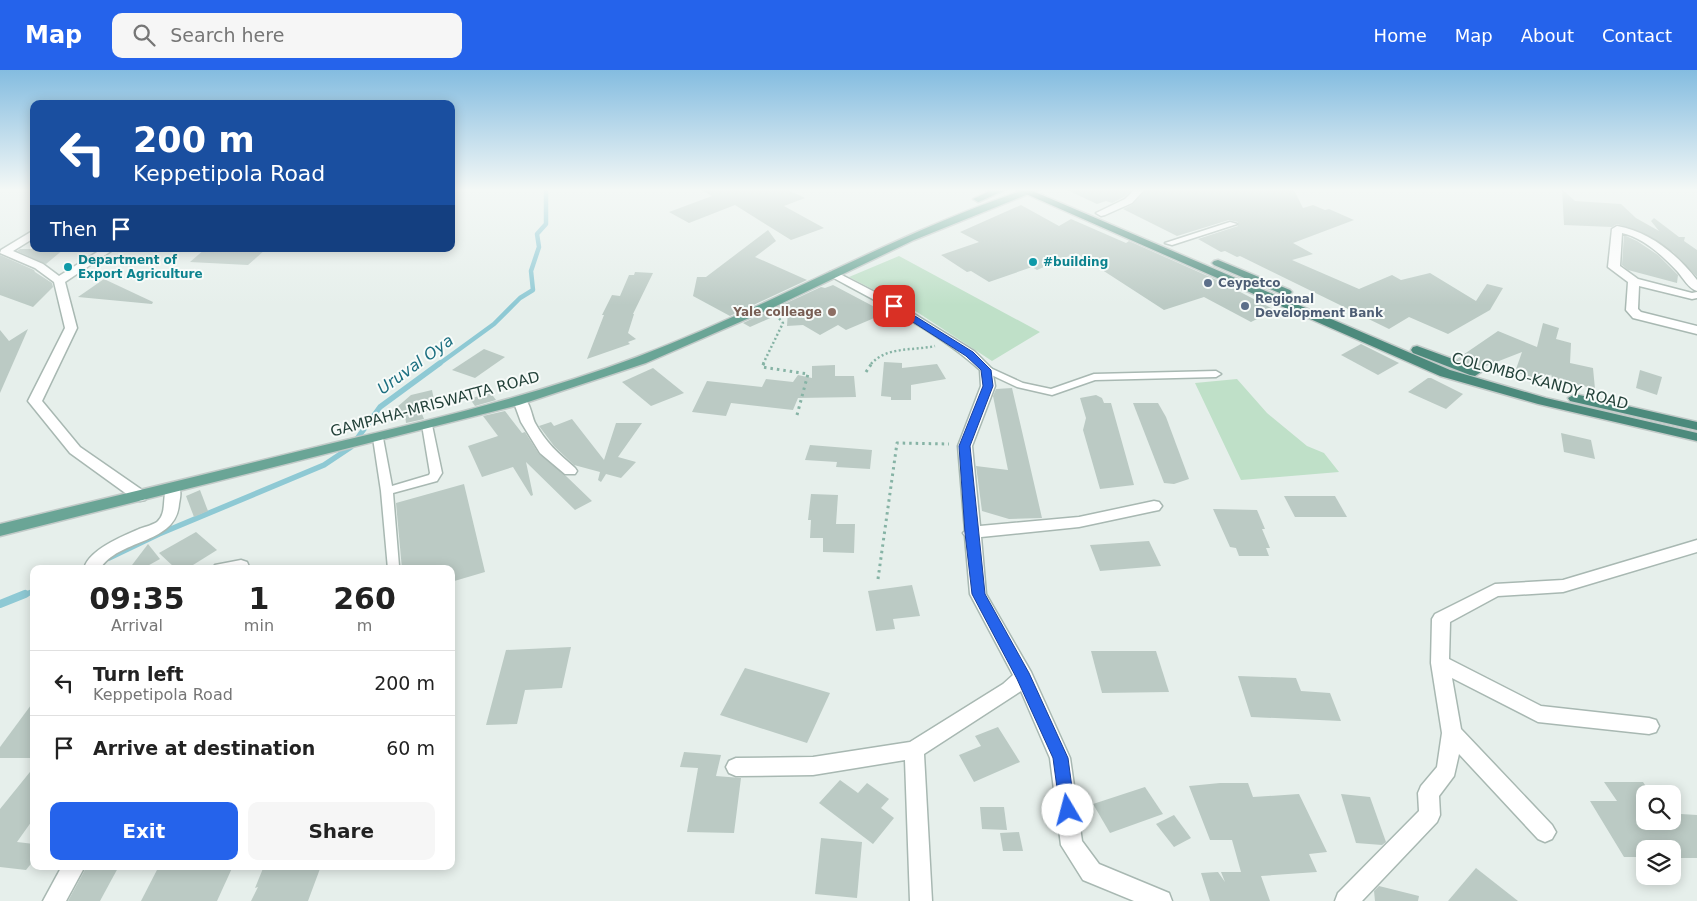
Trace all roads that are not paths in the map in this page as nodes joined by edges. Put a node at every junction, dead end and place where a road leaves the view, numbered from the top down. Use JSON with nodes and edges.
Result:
{"nodes":[{"id":1,"x":912,"y":228,"type":"edge"},
{"id":2,"x":935,"y":228,"type":"edge"},
{"id":3,"x":1114,"y":228,"type":"edge"},
{"id":4,"x":1135,"y":228,"type":"edge"},
{"id":5,"x":1220,"y":228,"type":"edge"},
{"id":6,"x":30,"y":236,"type":"edge"},
{"id":7,"x":1169,"y":243,"type":"junction"},
{"id":8,"x":103,"y":252,"type":"edge"},
{"id":9,"x":864,"y":262,"type":"junction"},
{"id":10,"x":1242,"y":272,"type":"junction"},
{"id":11,"x":834,"y":274,"type":"junction"},
{"id":12,"x":1230,"y":279,"type":"junction"},
{"id":13,"x":59,"y":281,"type":"junction"},
{"id":14,"x":1634,"y":281,"type":"junction"},
{"id":15,"x":1697,"y":288,"type":"edge"},
{"id":16,"x":1697,"y":295,"type":"edge"},
{"id":17,"x":1697,"y":330,"type":"edge"},
{"id":18,"x":986,"y":370,"type":"junction"},
{"id":19,"x":1216,"y":374,"type":"dead end"},
{"id":20,"x":520,"y":400,"type":"junction"},
{"id":21,"x":427,"y":425,"type":"junction"},
{"id":22,"x":1697,"y":426,"type":"edge"},
{"id":23,"x":1697,"y":437,"type":"edge"},
{"id":24,"x":378,"y":438,"type":"junction"},
{"id":25,"x":570,"y":471,"type":"dead end"},
{"id":26,"x":173,"y":489,"type":"junction"},
{"id":27,"x":387,"y":491,"type":"junction"},
{"id":28,"x":140,"y":496,"type":"junction"},
{"id":29,"x":1154,"y":506,"type":"dead end"},
{"id":30,"x":0,"y":530,"type":"edge"},
{"id":31,"x":971,"y":533,"type":"junction"},
{"id":32,"x":1697,"y":546,"type":"edge"},
{"id":33,"x":93,"y":565,"type":"edge"},
{"id":34,"x":393,"y":565,"type":"edge"},
{"id":35,"x":1440,"y":663,"type":"junction"},
{"id":36,"x":1024,"y":677,"type":"junction"},
{"id":37,"x":1649,"y":726,"type":"dead end"},
{"id":38,"x":1452,"y":733,"type":"junction"},
{"id":39,"x":914,"y":750,"type":"junction"},
{"id":40,"x":736,"y":767,"type":"dead end"},
{"id":41,"x":1545,"y":832,"type":"dead end"},
{"id":42,"x":72,"y":870,"type":"edge"},
{"id":43,"x":54,"y":901,"type":"edge"},
{"id":44,"x":920,"y":901,"type":"edge"},
{"id":45,"x":1161,"y":901,"type":"edge"},
{"id":46,"x":1346,"y":901,"type":"edge"}],
"edges":[{"from":1,"to":9,"type":"main road","name":"GAMPAHA-MRISWATTA ROAD"},
{"from":2,"to":9,"type":"main road","name":"GAMPAHA-MRISWATTA ROAD"},
{"from":3,"to":12,"type":"highway","name":"COLOMBO-KANDY ROAD"},
{"from":4,"to":7,"type":"highway","name":"COLOMBO-KANDY ROAD"},
{"from":5,"to":7,"type":"lane"},
{"from":6,"to":13,"type":"street"},
{"from":7,"to":10,"type":"highway","name":"COLOMBO-KANDY ROAD"},
{"from":8,"to":13,"type":"street"},
{"from":9,"to":11,"type":"main road","name":"GAMPAHA-MRISWATTA ROAD"},
{"from":10,"to":12,"type":"highway"},
{"from":10,"to":22,"type":"highway","name":"COLOMBO-KANDY ROAD"},
{"from":11,"to":18,"type":"street"},
{"from":11,"to":20,"type":"main road","name":"GAMPAHA-MRISWATTA ROAD"},
{"from":12,"to":23,"type":"highway","name":"COLOMBO-KANDY ROAD"},
{"from":13,"to":28,"type":"street"},
{"from":14,"to":15,"type":"street"},
{"from":14,"to":16,"type":"street"},
{"from":14,"to":17,"type":"street"},
{"from":18,"to":19,"type":"lane"},
{"from":18,"to":31,"type":"street"},
{"from":20,"to":21,"type":"main road","name":"GAMPAHA-MRISWATTA ROAD"},
{"from":20,"to":25,"type":"street"},
{"from":21,"to":24,"type":"main road","name":"GAMPAHA-MRISWATTA ROAD"},
{"from":21,"to":27,"type":"lane"},
{"from":24,"to":26,"type":"main road","name":"GAMPAHA-MRISWATTA ROAD"},
{"from":24,"to":27,"type":"lane"},
{"from":26,"to":28,"type":"main road","name":"GAMPAHA-MRISWATTA ROAD"},
{"from":26,"to":33,"type":"street"},
{"from":27,"to":34,"type":"lane"},
{"from":28,"to":30,"type":"main road","name":"GAMPAHA-MRISWATTA ROAD"},
{"from":29,"to":31,"type":"street"},
{"from":31,"to":36,"type":"street"},
{"from":32,"to":35,"type":"street"},
{"from":35,"to":37,"type":"street"},
{"from":35,"to":38,"type":"street"},
{"from":36,"to":39,"type":"street"},
{"from":36,"to":45,"type":"street"},
{"from":38,"to":41,"type":"street"},
{"from":38,"to":46,"type":"street"},
{"from":39,"to":40,"type":"street"},
{"from":39,"to":44,"type":"street"},
{"from":42,"to":43,"type":"street"}]}
